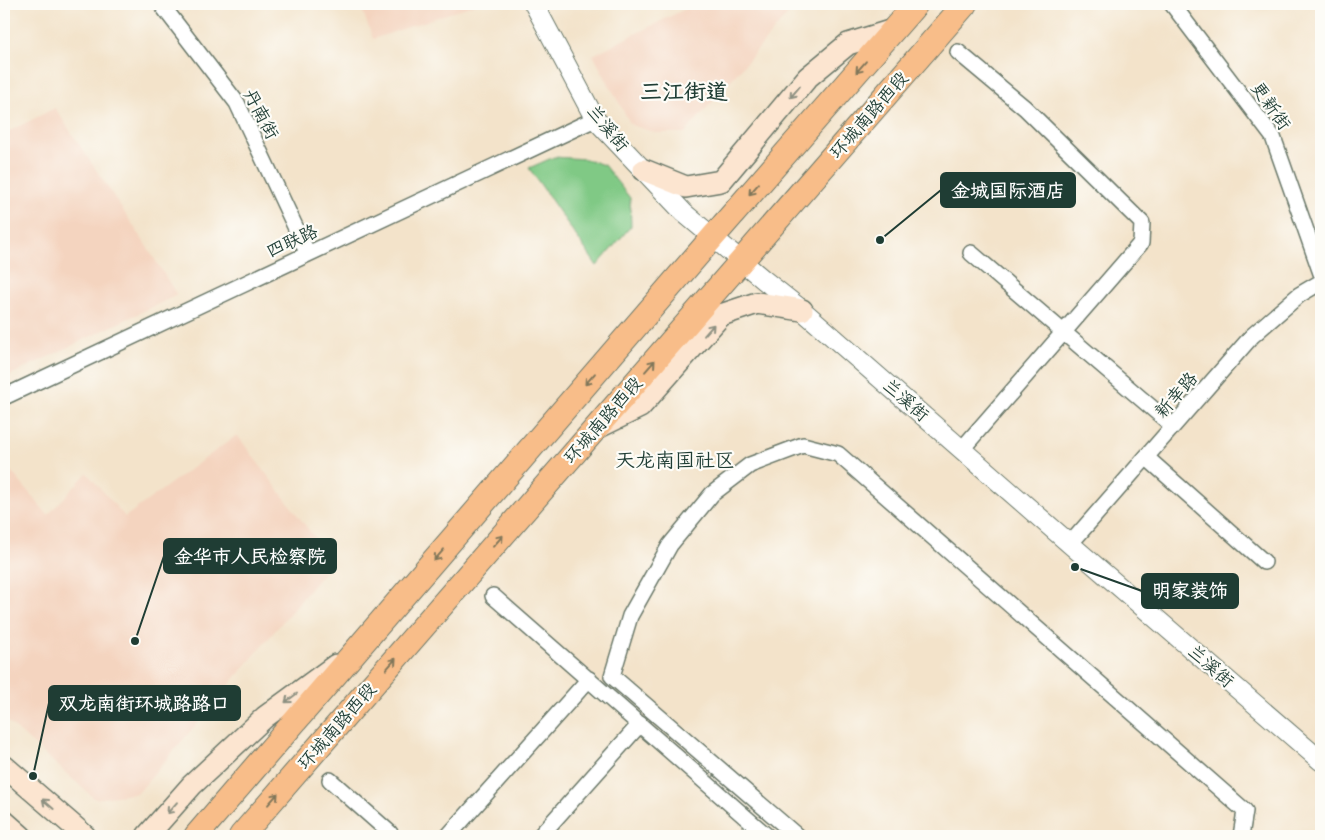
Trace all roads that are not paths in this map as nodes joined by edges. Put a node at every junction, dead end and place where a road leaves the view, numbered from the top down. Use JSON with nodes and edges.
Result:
{"nodes":[{"id":1,"x":161,"y":4,"type":"edge"},
{"id":2,"x":534,"y":4,"type":"edge"},
{"id":3,"x":916,"y":4,"type":"edge"},
{"id":4,"x":965,"y":4,"type":"edge"},
{"id":5,"x":1172,"y":4,"type":"edge"},
{"id":6,"x":893,"y":30,"type":"junction"},
{"id":7,"x":958,"y":52,"type":"dead end"},
{"id":8,"x":596,"y":119,"type":"junction"},
{"id":9,"x":644,"y":170,"type":"junction"},
{"id":10,"x":712,"y":238,"type":"junction"},
{"id":11,"x":971,"y":253,"type":"dead end"},
{"id":12,"x":308,"y":254,"type":"junction"},
{"id":13,"x":742,"y":261,"type":"junction"},
{"id":14,"x":1321,"y":273,"type":"edge"},
{"id":15,"x":1321,"y":282,"type":"edge"},
{"id":16,"x":802,"y":310,"type":"junction"},
{"id":17,"x":1064,"y":332,"type":"junction"},
{"id":18,"x":4,"y":397,"type":"edge"},
{"id":19,"x":1173,"y":426,"type":"junction"},
{"id":20,"x":595,"y":429,"type":"junction"},
{"id":21,"x":962,"y":450,"type":"junction"},
{"id":22,"x":1146,"y":457,"type":"junction"},
{"id":23,"x":1070,"y":544,"type":"junction"},
{"id":24,"x":1264,"y":562,"type":"dead end"},
{"id":25,"x":493,"y":596,"type":"dead end"},
{"id":26,"x":358,"y":648,"type":"junction"},
{"id":27,"x":589,"y":679,"type":"junction"},
{"id":28,"x":640,"y":724,"type":"junction"},
{"id":29,"x":1321,"y":761,"type":"edge"},
{"id":30,"x":4,"y":766,"type":"edge"},
{"id":31,"x":330,"y":780,"type":"dead end"},
{"id":32,"x":4,"y":821,"type":"edge"},
{"id":33,"x":21,"y":836,"type":"edge"},
{"id":34,"x":85,"y":836,"type":"edge"},
{"id":35,"x":147,"y":836,"type":"edge"},
{"id":36,"x":196,"y":836,"type":"edge"},
{"id":37,"x":241,"y":836,"type":"edge"},
{"id":38,"x":390,"y":836,"type":"edge"},
{"id":39,"x":448,"y":836,"type":"edge"},
{"id":40,"x":540,"y":836,"type":"edge"},
{"id":41,"x":767,"y":836,"type":"edge"},
{"id":42,"x":797,"y":836,"type":"edge"},
{"id":43,"x":1241,"y":836,"type":"edge"}],
"edges":[{"from":1,"to":12,"type":"street","name":"丹南街"},
{"from":2,"to":8,"type":"street","name":"兰溪街"},
{"from":3,"to":6,"type":"main road","name":"环城南路西段"},
{"from":4,"to":13,"type":"main road","name":"环城南路西段"},
{"from":5,"to":14,"type":"street","name":"更新街"},
{"from":6,"to":9,"type":"main road","one_way":true},
{"from":6,"to":10,"type":"main road","name":"环城南路西段","one_way":true},
{"from":7,"to":17,"type":"street"},
{"from":8,"to":9,"type":"street","name":"兰溪街"},
{"from":8,"to":12,"type":"street","name":"四联路"},
{"from":9,"to":10,"type":"street","name":"兰溪街"},
{"from":10,"to":13,"type":"street","name":"兰溪街"},
{"from":10,"to":26,"type":"main road","name":"环城南路西段","one_way":true},
{"from":11,"to":17,"type":"street"},
{"from":12,"to":18,"type":"street","name":"四联路"},
{"from":13,"to":16,"type":"street","name":"兰溪街"},
{"from":20,"to":13,"type":"main road","name":"环城南路西段","one_way":true},
{"from":15,"to":19,"type":"street","name":"新幸路"},
{"from":20,"to":16,"type":"main road","one_way":true},
{"from":16,"to":21,"type":"street","name":"兰溪街"},
{"from":17,"to":19,"type":"street"},
{"from":17,"to":21,"type":"street"},
{"from":19,"to":22,"type":"street","name":"新幸路"},
{"from":37,"to":20,"type":"main road","name":"环城南路西段","one_way":true},
{"from":21,"to":23,"type":"street","name":"兰溪街"},
{"from":22,"to":23,"type":"street","name":"新幸路"},
{"from":22,"to":24,"type":"street"},
{"from":23,"to":29,"type":"street","name":"兰溪街"},
{"from":25,"to":27,"type":"street"},
{"from":26,"to":35,"type":"main road","one_way":true},
{"from":26,"to":36,"type":"main road","name":"环城南路西段"},
{"from":27,"to":28,"type":"street"},
{"from":27,"to":39,"type":"street"},
{"from":28,"to":40,"type":"street"},
{"from":28,"to":41,"type":"street"},
{"from":34,"to":30,"type":"main road","one_way":true},
{"from":31,"to":38,"type":"street"},
{"from":32,"to":33,"type":"main road"},
{"from":42,"to":43,"type":"street"}]}
